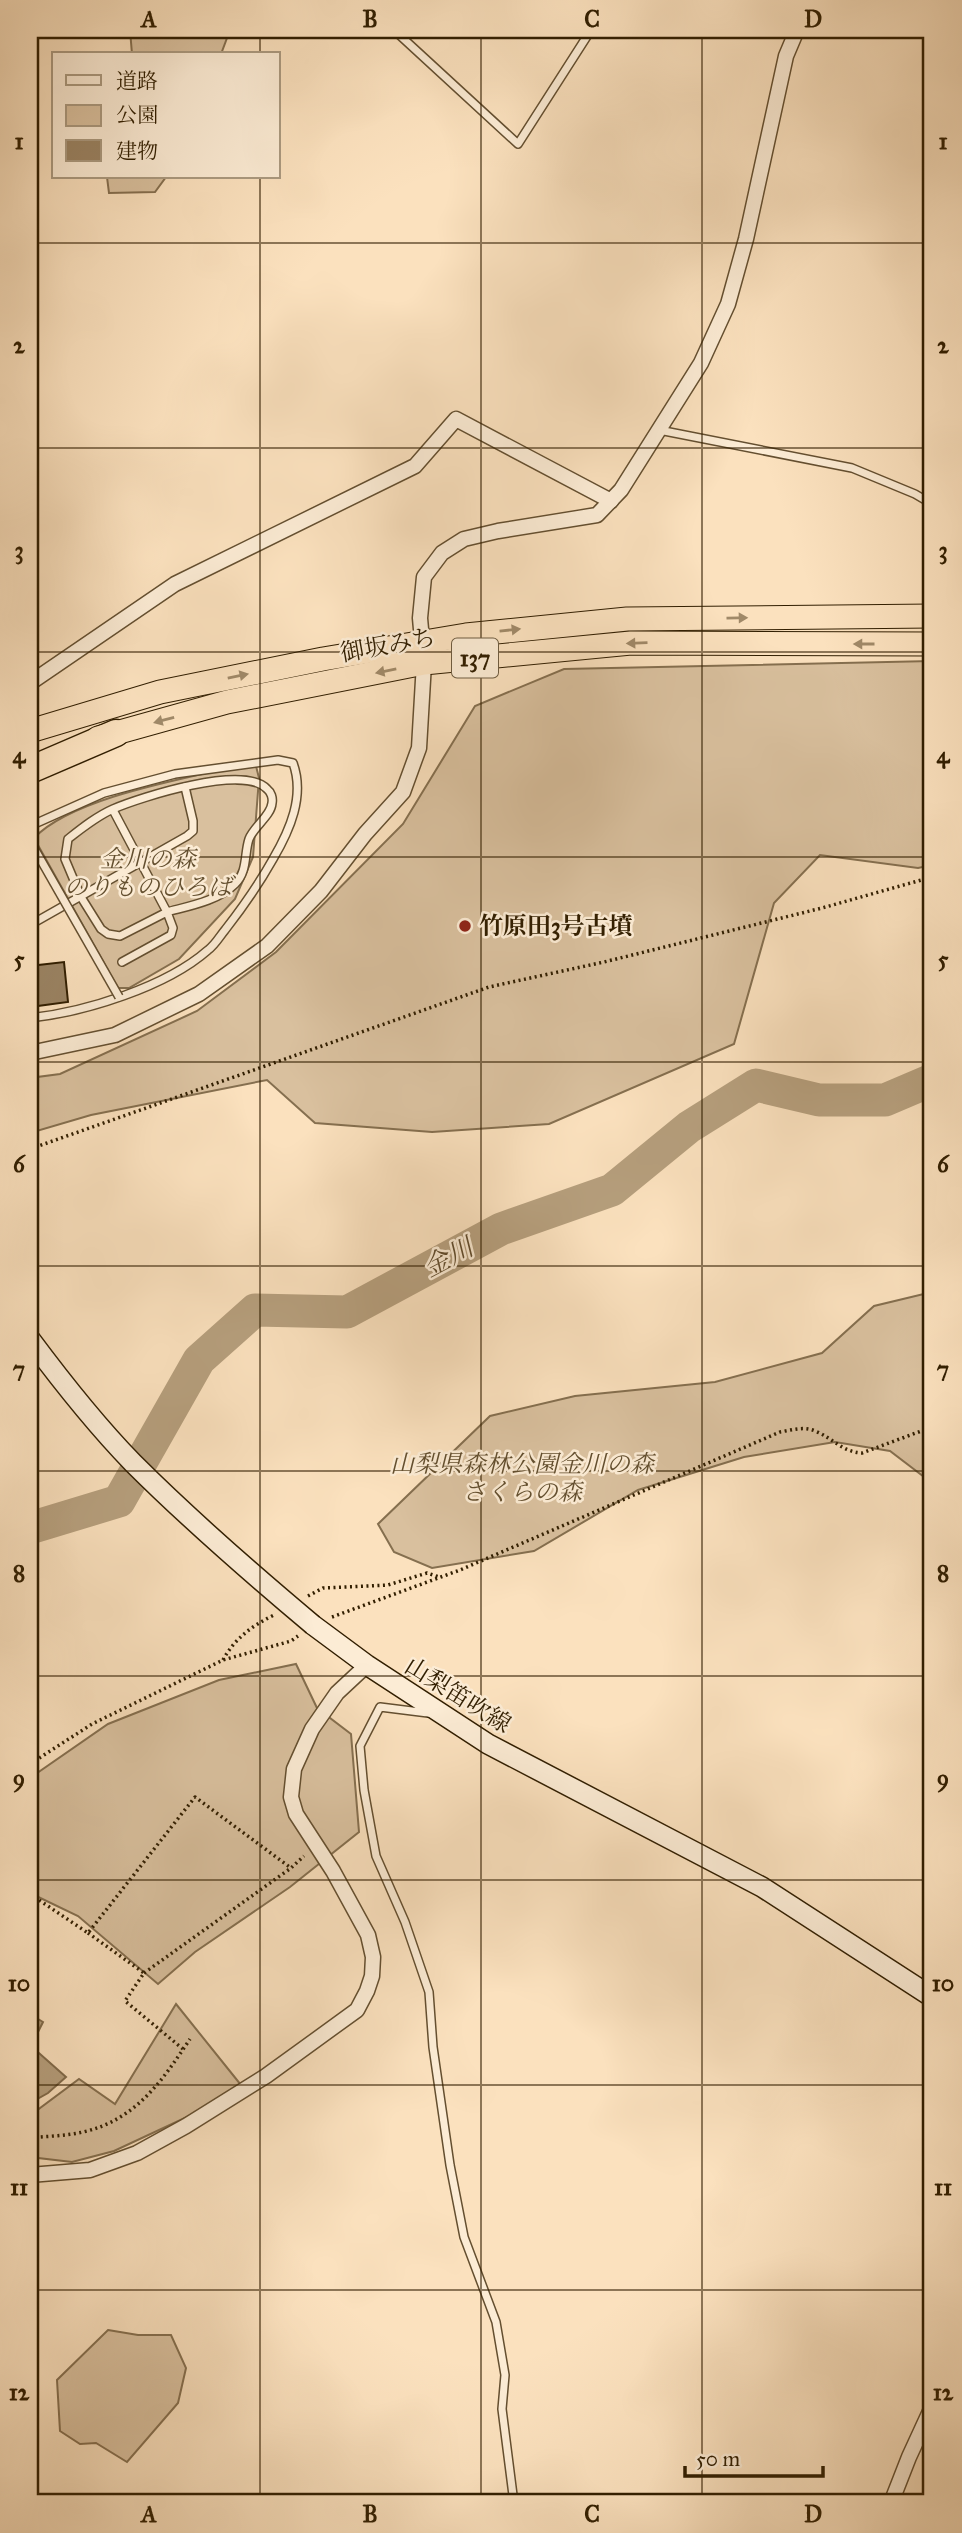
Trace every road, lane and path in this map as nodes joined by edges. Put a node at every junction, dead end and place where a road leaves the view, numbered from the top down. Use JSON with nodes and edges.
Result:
{"nodes":[{"id":1,"x":394,"y":30,"type":"edge"},
{"id":2,"x":591,"y":30,"type":"edge"},
{"id":3,"x":797,"y":30,"type":"edge"},
{"id":4,"x":659,"y":430,"type":"junction"},
{"id":5,"x":611,"y":500,"type":"junction"},
{"id":6,"x":932,"y":504,"type":"edge"},
{"id":7,"x":932,"y":616,"type":"edge"},
{"id":8,"x":932,"y":644,"type":"edge"},
{"id":9,"x":423,"y":652,"type":"junction"},
{"id":10,"x":30,"y":683,"type":"edge"},
{"id":11,"x":30,"y":731,"type":"edge"},
{"id":12,"x":116,"y":733,"type":"junction"},
{"id":13,"x":30,"y":760,"type":"edge"},
{"id":14,"x":30,"y":770,"type":"edge"},
{"id":15,"x":185,"y":787,"type":"junction"},
{"id":16,"x":113,"y":810,"type":"junction"},
{"id":17,"x":30,"y":826,"type":"edge"},
{"id":18,"x":30,"y":841,"type":"edge"},
{"id":19,"x":139,"y":864,"type":"junction"},
{"id":20,"x":932,"y":877,"type":"edge"},
{"id":21,"x":81,"y":897,"type":"junction"},
{"id":22,"x":167,"y":912,"type":"junction"},
{"id":23,"x":30,"y":925,"type":"edge"},
{"id":24,"x":122,"y":962,"type":"dead end"},
{"id":25,"x":119,"y":997,"type":"junction"},
{"id":26,"x":30,"y":1018,"type":"edge"},
{"id":27,"x":30,"y":1053,"type":"edge"},
{"id":28,"x":30,"y":1149,"type":"edge"},
{"id":29,"x":30,"y":1339,"type":"edge"},
{"id":30,"x":932,"y":1427,"type":"edge"},
{"id":31,"x":441,"y":1577,"type":"junction"},
{"id":32,"x":302,"y":1599,"type":"dead end"},
{"id":33,"x":281,"y":1611,"type":"dead end"},
{"id":34,"x":313,"y":1625,"type":"junction"},
{"id":35,"x":223,"y":1660,"type":"junction"},
{"id":36,"x":367,"y":1665,"type":"junction"},
{"id":37,"x":439,"y":1714,"type":"junction"},
{"id":38,"x":30,"y":1764,"type":"edge"},
{"id":39,"x":316,"y":1845,"type":"junction"},
{"id":40,"x":291,"y":1868,"type":"junction"},
{"id":41,"x":30,"y":1894,"type":"edge"},
{"id":42,"x":88,"y":1933,"type":"junction"},
{"id":43,"x":144,"y":1973,"type":"junction"},
{"id":44,"x":932,"y":1997,"type":"edge"},
{"id":45,"x":190,"y":2039,"type":"dead end"},
{"id":46,"x":183,"y":2049,"type":"junction"},
{"id":47,"x":30,"y":2138,"type":"edge"},
{"id":48,"x":30,"y":2175,"type":"edge"},
{"id":49,"x":932,"y":2407,"type":"edge"},
{"id":50,"x":514,"y":2503,"type":"edge"},
{"id":51,"x":891,"y":2503,"type":"edge"}],
"edges":[{"from":1,"to":2,"type":"lane"},
{"from":3,"to":4,"type":"street"},
{"from":4,"to":5,"type":"street"},
{"from":4,"to":6,"type":"lane"},
{"from":5,"to":9,"type":"street"},
{"from":5,"to":10,"type":"street"},
{"from":9,"to":7,"type":"highway","name":"御坂みち","number":"137","one_way":true},
{"from":8,"to":9,"type":"highway","name":"御坂みち","number":"137","one_way":true},
{"from":11,"to":9,"type":"highway","name":"御坂みち","number":"137","one_way":true},
{"from":9,"to":12,"type":"highway","name":"御坂みち","number":"137","one_way":true},
{"from":9,"to":27,"type":"street"},
{"from":12,"to":13,"type":"highway","name":"御坂みち","number":"137"},
{"from":12,"to":14,"type":"highway"},
{"from":15,"to":16,"type":"lane"},
{"from":15,"to":19,"type":"lane"},
{"from":15,"to":22,"type":"lane"},
{"from":16,"to":19,"type":"lane"},
{"from":16,"to":21,"type":"lane"},
{"from":17,"to":25,"type":"lane"},
{"from":18,"to":25,"type":"lane","bridge":true},
{"from":19,"to":21,"type":"lane"},
{"from":19,"to":22,"type":"lane"},
{"from":20,"to":28,"type":"path"},
{"from":21,"to":22,"type":"lane"},
{"from":21,"to":23,"type":"lane"},
{"from":22,"to":24,"type":"lane"},
{"from":25,"to":26,"type":"lane"},
{"from":29,"to":34,"type":"main road","name":"山梨笛吹線","bridge":true},
{"from":30,"to":31,"type":"path"},
{"from":31,"to":32,"type":"path"},
{"from":31,"to":34,"type":"path"},
{"from":33,"to":35,"type":"path"},
{"from":34,"to":35,"type":"path"},
{"from":34,"to":36,"type":"main road","name":"山梨笛吹線"},
{"from":35,"to":38,"type":"path"},
{"from":36,"to":37,"type":"main road","name":"山梨笛吹線"},
{"from":36,"to":39,"type":"street"},
{"from":37,"to":44,"type":"main road","name":"山梨笛吹線"},
{"from":37,"to":50,"type":"lane"},
{"from":39,"to":40,"type":"path"},
{"from":39,"to":48,"type":"street"},
{"from":40,"to":42,"type":"path"},
{"from":40,"to":43,"type":"path"},
{"from":41,"to":42,"type":"path"},
{"from":42,"to":43,"type":"path"},
{"from":43,"to":46,"type":"path"},
{"from":45,"to":46,"type":"path"},
{"from":46,"to":47,"type":"path"},
{"from":49,"to":51,"type":"street"}]}
